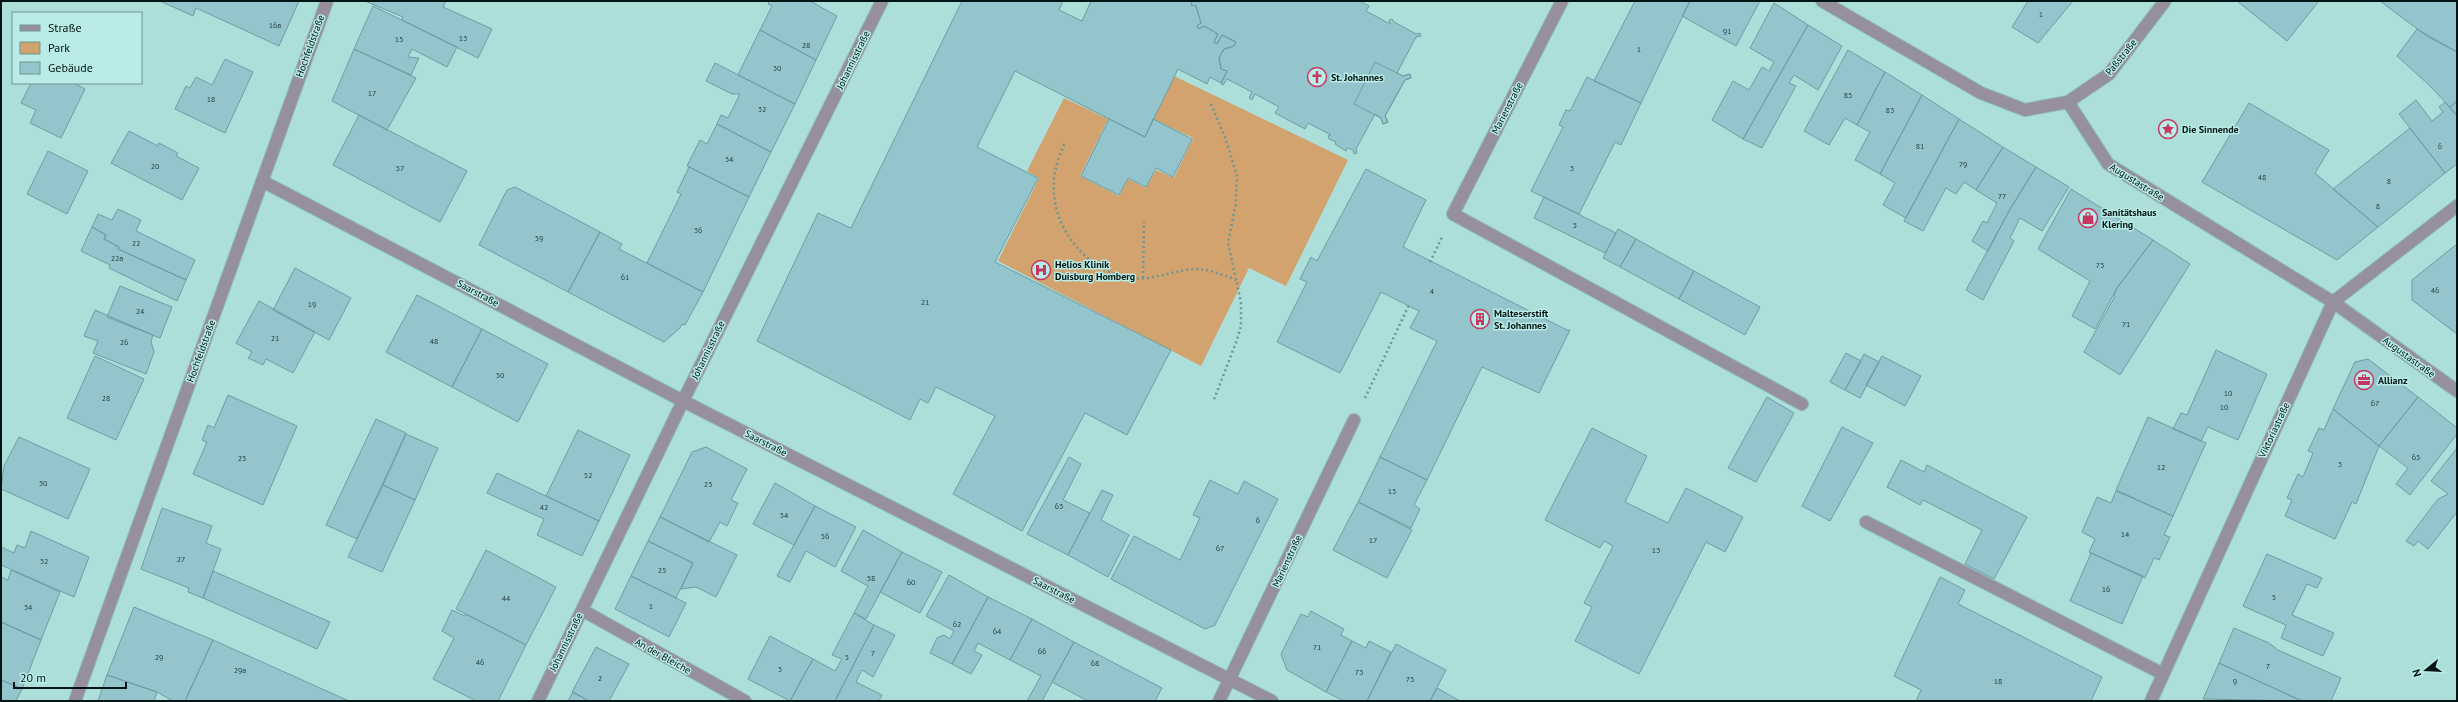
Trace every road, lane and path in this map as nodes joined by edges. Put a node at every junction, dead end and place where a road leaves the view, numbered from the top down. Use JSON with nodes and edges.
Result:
{"nodes":[{"id":1,"x":326,"y":1,"type":"edge"},
{"id":2,"x":882,"y":1,"type":"edge"},
{"id":3,"x":1562,"y":1,"type":"edge"},
{"id":4,"x":1822,"y":1,"type":"edge"},
{"id":5,"x":2165,"y":1,"type":"edge"},
{"id":6,"x":2068,"y":102,"type":"junction"},
{"id":7,"x":1211,"y":104,"type":"dead end"},
{"id":8,"x":1064,"y":144,"type":"dead end"},
{"id":9,"x":262,"y":181,"type":"junction"},
{"id":10,"x":2457,"y":206,"type":"edge"},
{"id":11,"x":1144,"y":222,"type":"dead end"},
{"id":12,"x":1143,"y":278,"type":"junction"},
{"id":13,"x":1238,"y":280,"type":"junction"},
{"id":14,"x":2333,"y":302,"type":"junction"},
{"id":15,"x":1409,"y":305,"type":"dead end"},
{"id":16,"x":2457,"y":391,"type":"edge"},
{"id":17,"x":683,"y":401,"type":"junction"},
{"id":18,"x":1213,"y":402,"type":"dead end"},
{"id":19,"x":1802,"y":404,"type":"dead end"},
{"id":20,"x":1354,"y":420,"type":"joint"},
{"id":21,"x":1866,"y":522,"type":"dead end"},
{"id":22,"x":582,"y":610,"type":"junction"},
{"id":23,"x":2163,"y":674,"type":"junction"},
{"id":24,"x":1230,"y":679,"type":"junction"},
{"id":25,"x":75,"y":701,"type":"edge"},
{"id":26,"x":538,"y":701,"type":"edge"},
{"id":27,"x":745,"y":701,"type":"edge"},
{"id":28,"x":1219,"y":701,"type":"edge"},
{"id":29,"x":1272,"y":701,"type":"edge"},
{"id":30,"x":2151,"y":701,"type":"edge"}],
"edges":[{"from":1,"to":9,"type":"street","name":"Hochfeldstraße"},
{"from":2,"to":17,"type":"street","name":"Johannisstraße"},
{"from":3,"to":19,"type":"street","name":"Marienstraße"},
{"from":4,"to":6,"type":"street"},
{"from":5,"to":6,"type":"street","name":"Paßstraße"},
{"from":6,"to":14,"type":"street","name":"Augustastraße"},
{"from":7,"to":13,"type":"path"},
{"from":8,"to":12,"type":"path"},
{"from":9,"to":17,"type":"street","name":"Saarstraße"},
{"from":9,"to":25,"type":"street","name":"Hochfeldstraße"},
{"from":10,"to":14,"type":"street","name":"Viktoriastraße"},
{"from":11,"to":12,"type":"path"},
{"from":12,"to":13,"type":"path"},
{"from":13,"to":18,"type":"path"},
{"from":14,"to":16,"type":"street","name":"Augustastraße"},
{"from":14,"to":23,"type":"street","name":"Viktoriastraße"},
{"from":15,"to":20,"type":"path"},
{"from":17,"to":22,"type":"street","name":"Johannisstraße"},
{"from":17,"to":24,"type":"street","name":"Saarstraße"},
{"from":20,"to":24,"type":"street","name":"Marienstraße"},
{"from":21,"to":23,"type":"street"},
{"from":22,"to":26,"type":"street","name":"Johannisstraße"},
{"from":22,"to":27,"type":"street","name":"An der Bleiche"},
{"from":23,"to":30,"type":"street","name":"Viktoriastraße"},
{"from":24,"to":28,"type":"street","name":"Marienstraße"},
{"from":24,"to":29,"type":"street","name":"Saarstraße"}]}
